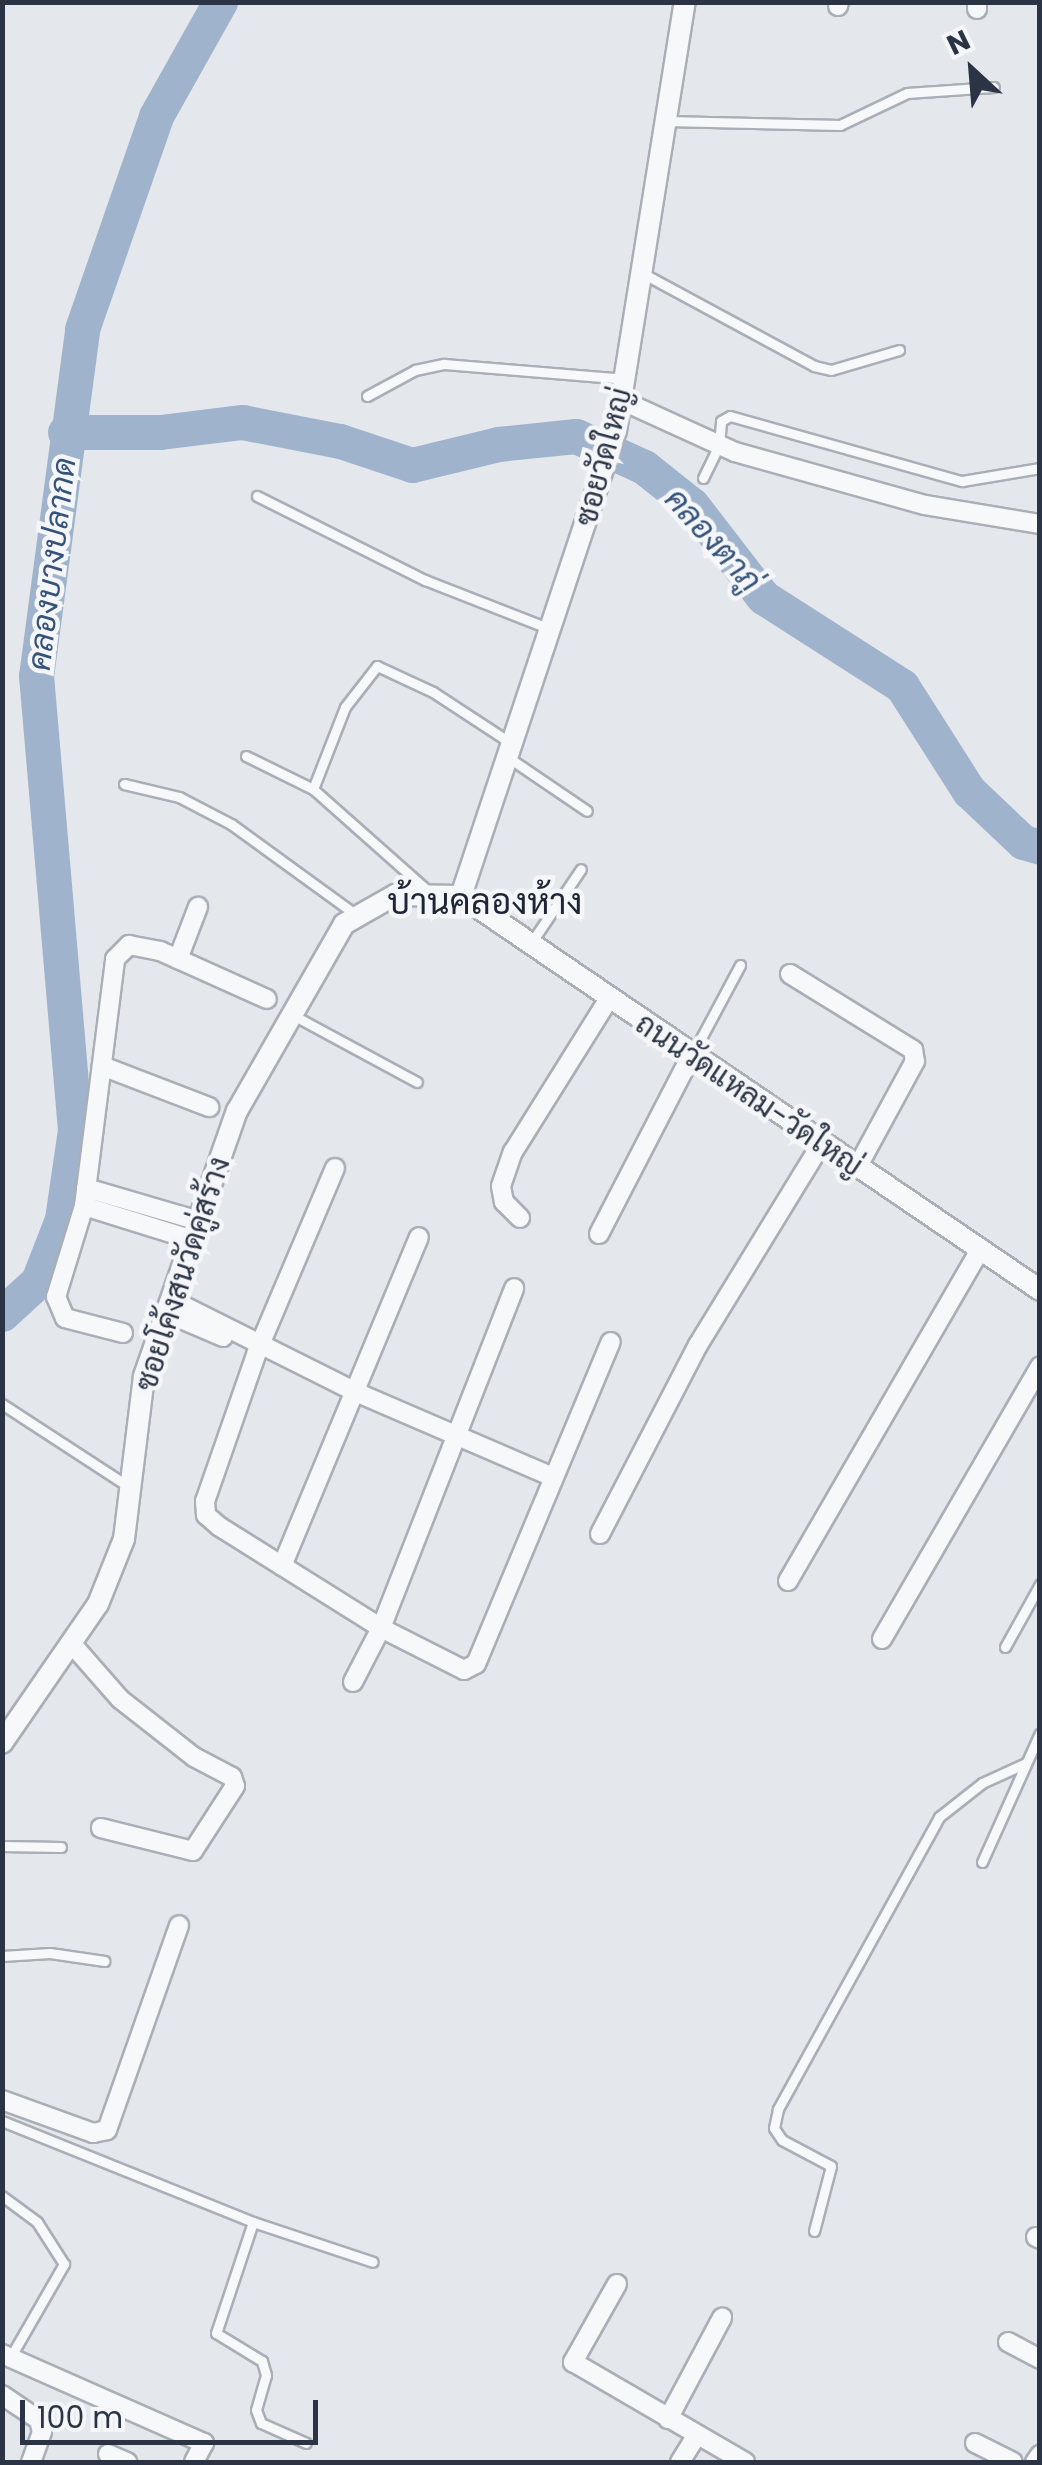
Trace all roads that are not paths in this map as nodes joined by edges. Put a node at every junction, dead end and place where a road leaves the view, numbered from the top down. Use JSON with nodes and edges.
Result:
{"nodes":[{"id":1,"x":685,"y":2,"type":"edge"},
{"id":2,"x":994,"y":87,"type":"dead end"},
{"id":3,"x":666,"y":121,"type":"junction"},
{"id":4,"x":643,"y":274,"type":"junction"},
{"id":5,"x":900,"y":350,"type":"dead end"},
{"id":6,"x":624,"y":390,"type":"junction"},
{"id":7,"x":367,"y":396,"type":"dead end"},
{"id":8,"x":719,"y":444,"type":"junction"},
{"id":9,"x":1040,"y":468,"type":"edge"},
{"id":10,"x":703,"y":478,"type":"dead end"},
{"id":11,"x":257,"y":496,"type":"dead end"},
{"id":12,"x":1040,"y":524,"type":"edge"},
{"id":13,"x":553,"y":630,"type":"junction"},
{"id":14,"x":511,"y":752,"type":"junction"},
{"id":15,"x":246,"y":756,"type":"dead end"},
{"id":16,"x":124,"y":784,"type":"dead end"},
{"id":17,"x":312,"y":789,"type":"junction"},
{"id":18,"x":588,"y":811,"type":"dead end"},
{"id":19,"x":581,"y":870,"type":"dead end"},
{"id":20,"x":430,"y":893,"type":"junction"},
{"id":21,"x":461,"y":896,"type":"junction"},
{"id":22,"x":198,"y":906,"type":"dead end"},
{"id":23,"x":357,"y":916,"type":"junction"},
{"id":24,"x":530,"y":945,"type":"junction"},
{"id":25,"x":178,"y":959,"type":"junction"},
{"id":26,"x":740,"y":965,"type":"dead end"},
{"id":27,"x":790,"y":974,"type":"dead end"},
{"id":28,"x":266,"y":999,"type":"dead end"},
{"id":29,"x":608,"y":1000,"type":"junction"},
{"id":30,"x":288,"y":1012,"type":"junction"},
{"id":31,"x":691,"y":1056,"type":"junction"},
{"id":32,"x":102,"y":1066,"type":"junction"},
{"id":33,"x":417,"y":1082,"type":"dead end"},
{"id":34,"x":208,"y":1107,"type":"dead end"},
{"id":35,"x":821,"y":1144,"type":"junction"},
{"id":36,"x":336,"y":1168,"type":"dead end"},
{"id":37,"x":857,"y":1168,"type":"junction"},
{"id":38,"x":85,"y":1197,"type":"junction"},
{"id":39,"x":520,"y":1218,"type":"dead end"},
{"id":40,"x":196,"y":1230,"type":"junction"},
{"id":41,"x":599,"y":1234,"type":"dead end"},
{"id":42,"x":419,"y":1237,"type":"dead end"},
{"id":43,"x":980,"y":1250,"type":"junction"},
{"id":44,"x":514,"y":1288,"type":"dead end"},
{"id":45,"x":1040,"y":1290,"type":"edge"},
{"id":46,"x":170,"y":1306,"type":"junction"},
{"id":47,"x":124,"y":1333,"type":"dead end"},
{"id":48,"x":611,"y":1342,"type":"dead end"},
{"id":49,"x":264,"y":1350,"type":"junction"},
{"id":50,"x":1040,"y":1366,"type":"edge"},
{"id":51,"x":358,"y":1394,"type":"junction"},
{"id":52,"x":2,"y":1404,"type":"edge"},
{"id":53,"x":458,"y":1436,"type":"junction"},
{"id":54,"x":553,"y":1477,"type":"junction"},
{"id":55,"x":134,"y":1490,"type":"junction"},
{"id":56,"x":600,"y":1534,"type":"dead end"},
{"id":57,"x":282,"y":1566,"type":"junction"},
{"id":58,"x":788,"y":1581,"type":"dead end"},
{"id":59,"x":1040,"y":1584,"type":"edge"},
{"id":60,"x":381,"y":1628,"type":"junction"},
{"id":61,"x":882,"y":1639,"type":"dead end"},
{"id":62,"x":71,"y":1643,"type":"junction"},
{"id":63,"x":1005,"y":1647,"type":"dead end"},
{"id":64,"x":353,"y":1682,"type":"dead end"},
{"id":65,"x":1040,"y":1732,"type":"edge"},
{"id":66,"x":2,"y":1743,"type":"edge"},
{"id":67,"x":1026,"y":1763,"type":"junction"},
{"id":68,"x":101,"y":1828,"type":"dead end"},
{"id":69,"x":2,"y":1846,"type":"edge"},
{"id":70,"x":61,"y":1848,"type":"dead end"},
{"id":71,"x":982,"y":1862,"type":"dead end"},
{"id":72,"x":179,"y":1925,"type":"dead end"},
{"id":73,"x":2,"y":1956,"type":"edge"},
{"id":74,"x":104,"y":1961,"type":"dead end"},
{"id":75,"x":2,"y":2100,"type":"edge"},
{"id":76,"x":2,"y":2121,"type":"edge"},
{"id":77,"x":2,"y":2196,"type":"edge"},
{"id":78,"x":253,"y":2222,"type":"junction"},
{"id":79,"x":814,"y":2231,"type":"dead end"},
{"id":80,"x":373,"y":2262,"type":"dead end"},
{"id":81,"x":617,"y":2284,"type":"dead end"},
{"id":82,"x":722,"y":2318,"type":"dead end"},
{"id":83,"x":1008,"y":2342,"type":"dead end"},
{"id":84,"x":6,"y":2356,"type":"edge"},
{"id":85,"x":1040,"y":2359,"type":"edge"},
{"id":86,"x":2,"y":2394,"type":"edge"},
{"id":87,"x":668,"y":2419,"type":"junction"},
{"id":88,"x":697,"y":2436,"type":"junction"},
{"id":89,"x":306,"y":2443,"type":"dead end"},
{"id":90,"x":975,"y":2443,"type":"dead end"},
{"id":91,"x":108,"y":2454,"type":"dead end"},
{"id":92,"x":1040,"y":2455,"type":"edge"},
{"id":93,"x":32,"y":2462,"type":"edge"},
{"id":94,"x":127,"y":2462,"type":"edge"},
{"id":95,"x":194,"y":2462,"type":"edge"},
{"id":96,"x":680,"y":2462,"type":"edge"},
{"id":97,"x":744,"y":2462,"type":"edge"},
{"id":98,"x":1013,"y":2462,"type":"edge"},
{"id":99,"x":1035,"y":2462,"type":"edge"}],
"edges":[{"from":1,"to":3,"type":"street","name":"ซอยวัดใหญ่"},
{"from":2,"to":3,"type":"lane"},
{"from":3,"to":4,"type":"street","name":"ซอยวัดใหญ่"},
{"from":4,"to":5,"type":"lane"},
{"from":4,"to":6,"type":"street","name":"ซอยวัดใหญ่"},
{"from":6,"to":7,"type":"lane"},
{"from":6,"to":8,"type":"street"},
{"from":6,"to":13,"type":"street","name":"ซอยวัดใหญ่"},
{"from":8,"to":9,"type":"lane"},
{"from":8,"to":10,"type":"lane"},
{"from":8,"to":12,"type":"street"},
{"from":11,"to":13,"type":"lane"},
{"from":13,"to":14,"type":"street","name":"ซอยวัดใหญ่"},
{"from":14,"to":17,"type":"lane"},
{"from":14,"to":18,"type":"lane"},
{"from":14,"to":21,"type":"street","name":"ซอยวัดใหญ่"},
{"from":15,"to":17,"type":"lane"},
{"from":16,"to":23,"type":"lane"},
{"from":17,"to":20,"type":"lane"},
{"from":19,"to":24,"type":"lane"},
{"from":20,"to":21,"type":"street","name":"ซอยโค้งสนวัดคู่สร้าง"},
{"from":20,"to":23,"type":"street","name":"ซอยโค้งสนวัดคู่สร้าง"},
{"from":21,"to":24,"type":"street","name":"ถนนวัดแหลม-วัดใหญ่"},
{"from":22,"to":25,"type":"street"},
{"from":23,"to":30,"type":"street","name":"ซอยโค้งสนวัดคู่สร้าง"},
{"from":24,"to":29,"type":"street","name":"ถนนวัดแหลม-วัดใหญ่"},
{"from":25,"to":28,"type":"street"},
{"from":25,"to":32,"type":"street"},
{"from":26,"to":31,"type":"lane"},
{"from":27,"to":37,"type":"street"},
{"from":29,"to":31,"type":"street","name":"ถนนวัดแหลม-วัดใหญ่"},
{"from":29,"to":39,"type":"street"},
{"from":30,"to":33,"type":"lane"},
{"from":30,"to":40,"type":"street","name":"ซอยโค้งสนวัดคู่สร้าง"},
{"from":31,"to":35,"type":"street","name":"ถนนวัดแหลม-วัดใหญ่"},
{"from":31,"to":41,"type":"street"},
{"from":32,"to":34,"type":"street"},
{"from":32,"to":38,"type":"street"},
{"from":35,"to":37,"type":"street","name":"ถนนวัดแหลม-วัดใหญ่"},
{"from":35,"to":56,"type":"street"},
{"from":36,"to":49,"type":"street"},
{"from":37,"to":43,"type":"street","name":"ถนนวัดแหลม-วัดใหญ่"},
{"from":38,"to":40,"type":"street"},
{"from":38,"to":47,"type":"street"},
{"from":40,"to":46,"type":"street","name":"ซอยโค้งสนวัดคู่สร้าง"},
{"from":42,"to":51,"type":"street"},
{"from":43,"to":45,"type":"street","name":"ถนนวัดแหลม-วัดใหญ่"},
{"from":43,"to":58,"type":"street"},
{"from":44,"to":53,"type":"street"},
{"from":46,"to":49,"type":"street"},
{"from":46,"to":55,"type":"street","name":"ซอยโค้งสนวัดคู่สร้าง"},
{"from":48,"to":54,"type":"street"},
{"from":49,"to":51,"type":"street"},
{"from":49,"to":57,"type":"street"},
{"from":50,"to":61,"type":"street"},
{"from":51,"to":53,"type":"street"},
{"from":51,"to":57,"type":"street"},
{"from":52,"to":55,"type":"lane"},
{"from":53,"to":54,"type":"street"},
{"from":53,"to":60,"type":"street"},
{"from":54,"to":60,"type":"street"},
{"from":55,"to":62,"type":"street","name":"ซอยโค้งสนวัดคู่สร้าง"},
{"from":57,"to":60,"type":"street"},
{"from":59,"to":63,"type":"lane"},
{"from":60,"to":64,"type":"street"},
{"from":62,"to":66,"type":"street","name":"ซอยโค้งสนวัดคู่สร้าง"},
{"from":62,"to":68,"type":"street"},
{"from":65,"to":67,"type":"lane"},
{"from":67,"to":71,"type":"lane"},
{"from":67,"to":79,"type":"lane"},
{"from":69,"to":70,"type":"lane"},
{"from":72,"to":75,"type":"street"},
{"from":73,"to":74,"type":"lane"},
{"from":76,"to":78,"type":"lane"},
{"from":77,"to":84,"type":"lane"},
{"from":78,"to":80,"type":"lane"},
{"from":78,"to":89,"type":"lane"},
{"from":81,"to":87,"type":"street"},
{"from":82,"to":87,"type":"street"},
{"from":83,"to":85,"type":"street"},
{"from":84,"to":95,"type":"street"},
{"from":86,"to":93,"type":"street"},
{"from":87,"to":88,"type":"street"},
{"from":88,"to":96,"type":"street"},
{"from":88,"to":97,"type":"street"},
{"from":90,"to":98,"type":"street"},
{"from":91,"to":94,"type":"street"},
{"from":92,"to":99,"type":"street"}]}
